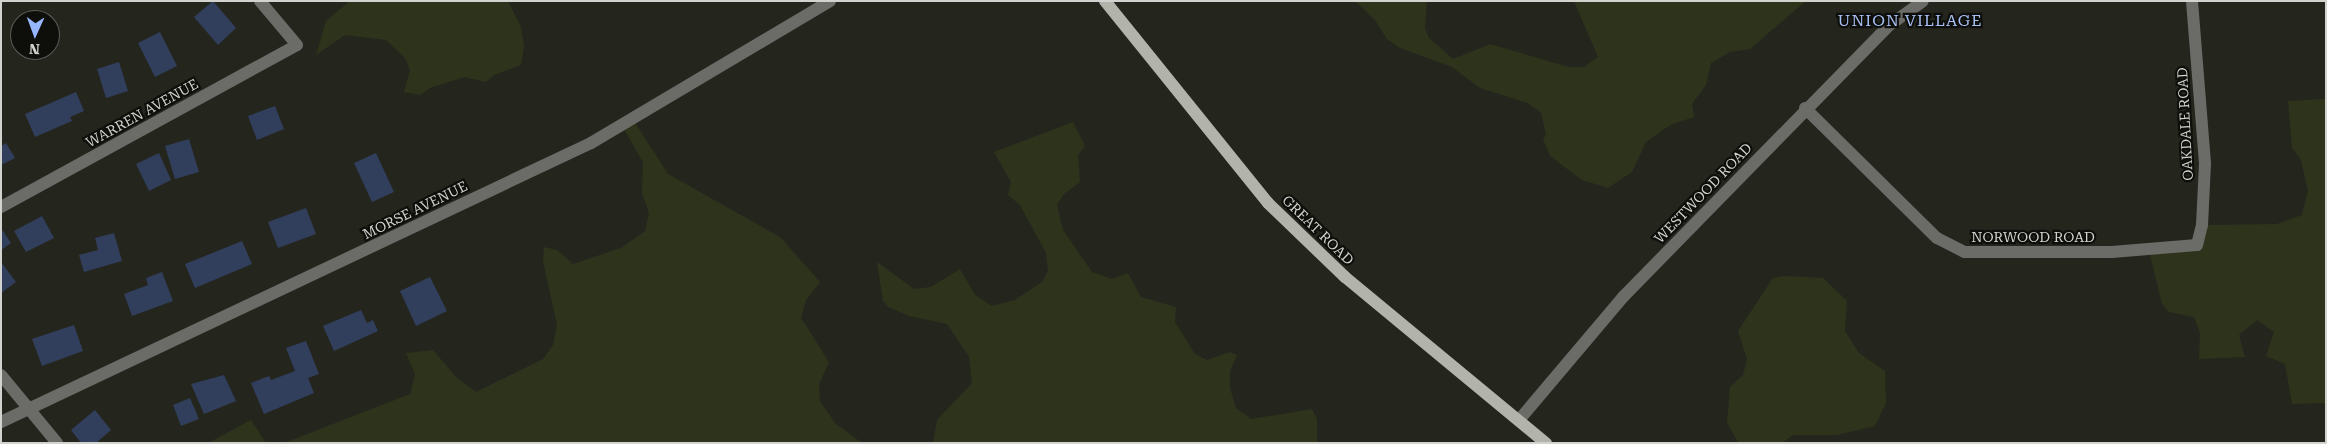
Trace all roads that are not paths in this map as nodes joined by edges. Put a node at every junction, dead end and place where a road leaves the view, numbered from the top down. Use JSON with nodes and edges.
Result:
{"nodes":[{"id":1,"x":260,"y":1,"type":"edge"},
{"id":2,"x":830,"y":1,"type":"edge"},
{"id":3,"x":1105,"y":1,"type":"edge"},
{"id":4,"x":1923,"y":1,"type":"edge"},
{"id":5,"x":2192,"y":1,"type":"edge"},
{"id":6,"x":1805,"y":108,"type":"junction"},
{"id":7,"x":1,"y":207,"type":"edge"},
{"id":8,"x":2197,"y":245,"type":"joint"},
{"id":9,"x":1,"y":375,"type":"edge"},
{"id":10,"x":32,"y":411,"type":"junction"},
{"id":11,"x":1519,"y":420,"type":"junction"},
{"id":12,"x":1,"y":422,"type":"edge"},
{"id":13,"x":57,"y":443,"type":"edge"},
{"id":14,"x":1546,"y":443,"type":"edge"}],
"edges":[{"from":1,"to":7,"type":"street","name":"WARREN AVENUE"},
{"from":2,"to":10,"type":"street","name":"MORSE AVENUE"},
{"from":3,"to":11,"type":"main road","name":"GREAT ROAD"},
{"from":4,"to":6,"type":"street","name":"WESTWOOD ROAD"},
{"from":5,"to":8,"type":"street","name":"OAKDALE ROAD"},
{"from":6,"to":8,"type":"street","name":"NORWOOD ROAD"},
{"from":6,"to":11,"type":"street","name":"WESTWOOD ROAD"},
{"from":9,"to":10,"type":"street"},
{"from":10,"to":12,"type":"street","name":"MORSE AVENUE"},
{"from":10,"to":13,"type":"street"},
{"from":11,"to":14,"type":"main road","name":"GREAT ROAD"}]}
